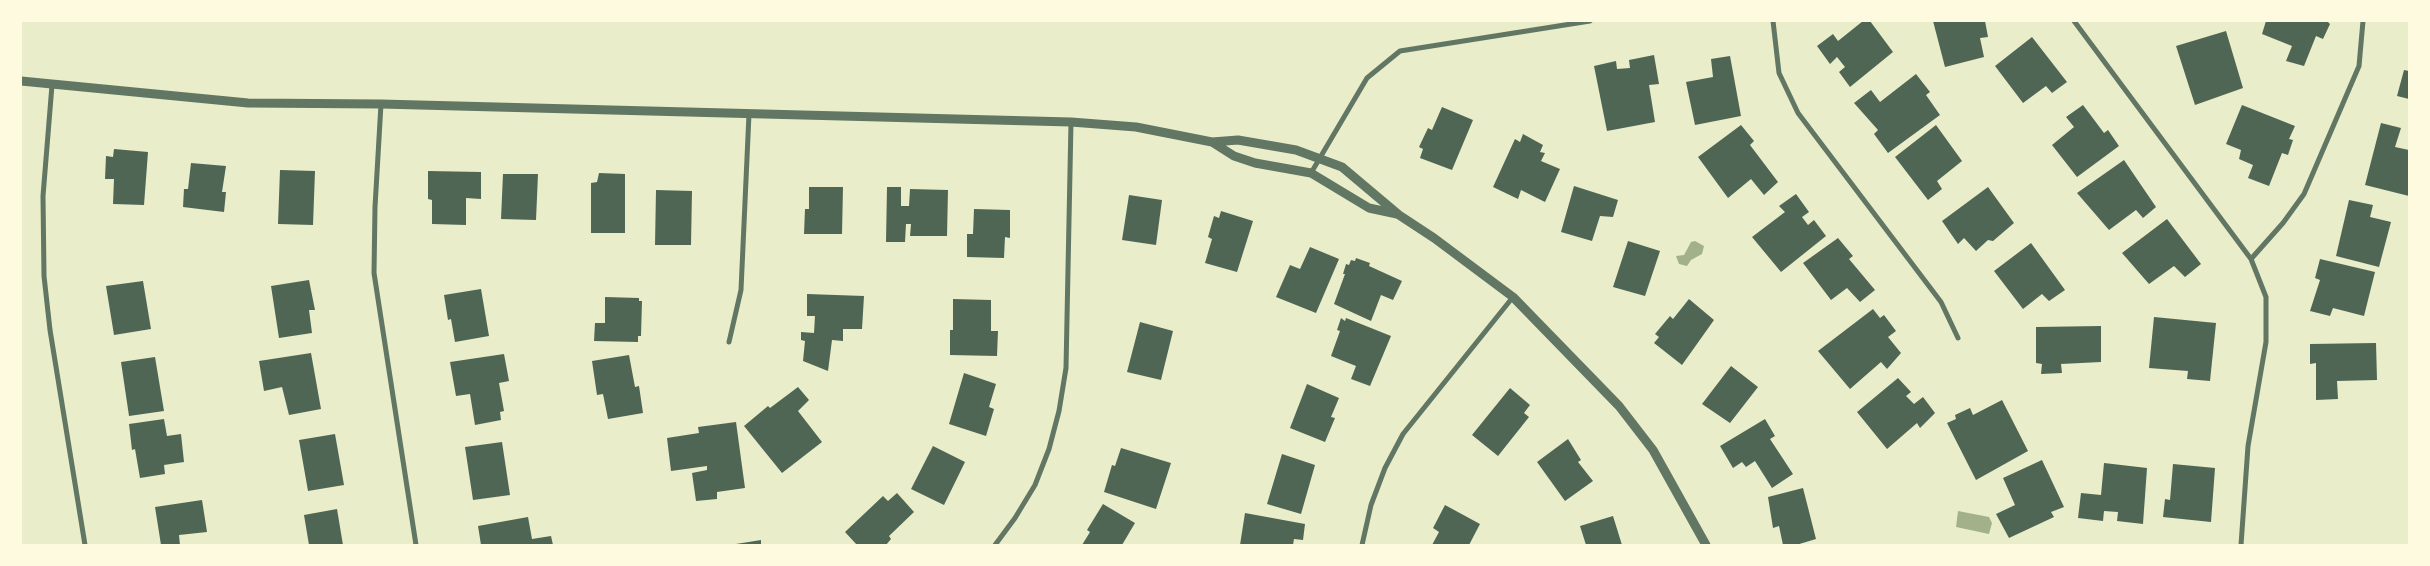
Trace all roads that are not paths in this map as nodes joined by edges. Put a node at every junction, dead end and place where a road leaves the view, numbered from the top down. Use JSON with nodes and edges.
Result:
{"nodes":[{"id":1,"x":1590,"y":21,"type":"edge"},
{"id":2,"x":1772,"y":21,"type":"edge"},
{"id":3,"x":2074,"y":21,"type":"edge"},
{"id":4,"x":2363,"y":21,"type":"edge"},
{"id":5,"x":21,"y":81,"type":"edge"},
{"id":6,"x":52,"y":85,"type":"junction"},
{"id":7,"x":381,"y":104,"type":"junction"},
{"id":8,"x":749,"y":114,"type":"junction"},
{"id":9,"x":1071,"y":122,"type":"junction"},
{"id":10,"x":1212,"y":142,"type":"junction"},
{"id":11,"x":1318,"y":159,"type":"junction"},
{"id":12,"x":1311,"y":173,"type":"junction"},
{"id":13,"x":1399,"y":215,"type":"junction"},
{"id":14,"x":2251,"y":259,"type":"junction"},
{"id":15,"x":1512,"y":298,"type":"junction"},
{"id":16,"x":1958,"y":338,"type":"dead end"},
{"id":17,"x":729,"y":342,"type":"dead end"},
{"id":18,"x":85,"y":545,"type":"edge"},
{"id":19,"x":416,"y":545,"type":"edge"},
{"id":20,"x":995,"y":545,"type":"edge"},
{"id":21,"x":1362,"y":545,"type":"edge"},
{"id":22,"x":1706,"y":545,"type":"edge"},
{"id":23,"x":2241,"y":545,"type":"edge"}],
"edges":[{"from":1,"to":11,"type":"street"},
{"from":2,"to":16,"type":"street"},
{"from":3,"to":14,"type":"street"},
{"from":4,"to":14,"type":"street"},
{"from":5,"to":6,"type":"street"},
{"from":6,"to":7,"type":"street"},
{"from":6,"to":18,"type":"street"},
{"from":7,"to":8,"type":"street"},
{"from":7,"to":19,"type":"street"},
{"from":8,"to":9,"type":"street"},
{"from":8,"to":17,"type":"street"},
{"from":9,"to":10,"type":"street"},
{"from":9,"to":20,"type":"street"},
{"from":10,"to":11,"type":"street"},
{"from":10,"to":12,"type":"street"},
{"from":11,"to":12,"type":"street"},
{"from":11,"to":13,"type":"street"},
{"from":12,"to":13,"type":"street"},
{"from":13,"to":15,"type":"street"},
{"from":14,"to":23,"type":"street"},
{"from":15,"to":21,"type":"street"},
{"from":15,"to":22,"type":"street"}]}
